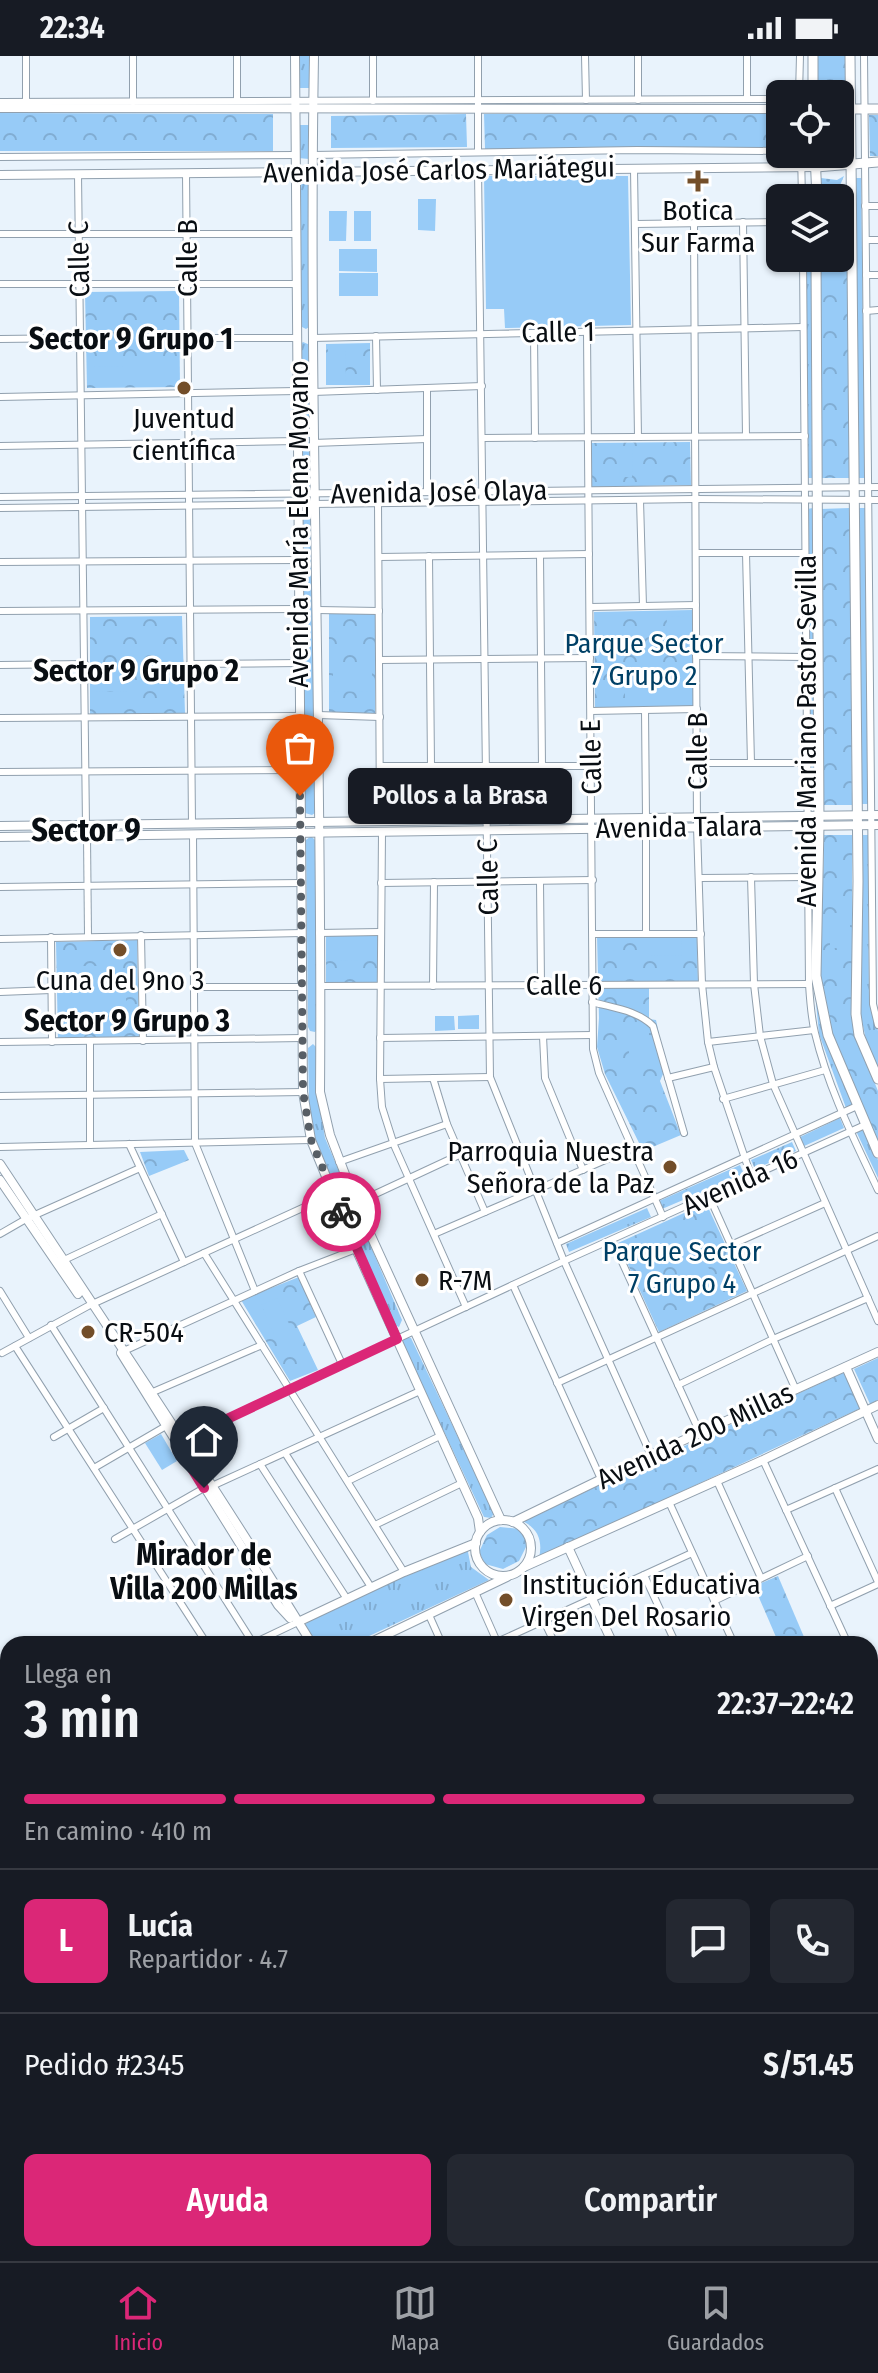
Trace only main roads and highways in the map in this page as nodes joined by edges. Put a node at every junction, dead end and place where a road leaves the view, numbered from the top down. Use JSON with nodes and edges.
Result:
{"nodes":[{"id":1,"x":813,"y":56,"type":"edge"},
{"id":2,"x":850,"y":56,"type":"edge"},
{"id":3,"x":813,"y":80,"type":"edge"},
{"id":4,"x":848,"y":80,"type":"edge"},
{"id":5,"x":854,"y":109,"type":"edge"},
{"id":6,"x":878,"y":109,"type":"edge"},
{"id":7,"x":878,"y":162,"type":"edge"},
{"id":8,"x":854,"y":164,"type":"edge"},
{"id":9,"x":851,"y":168,"type":"edge"},
{"id":10,"x":816,"y":272,"type":"edge"},
{"id":11,"x":878,"y":1079,"type":"edge"},
{"id":12,"x":878,"y":1153,"type":"edge"}],
"edges":[{"from":1,"to":3,"type":"main road"},
{"from":2,"to":4,"type":"main road","name":"Avenida Mariano Pastor Sevilla"},
{"from":5,"to":6,"type":"main road"},
{"from":7,"to":8,"type":"main road","name":"Avenida José Carlos Mariátegui"},
{"from":9,"to":11,"type":"main road","name":"Avenida Mariano Pastor Sevilla"},
{"from":10,"to":12,"type":"main road","name":"Avenida Mariano Pastor Sevilla"}]}
